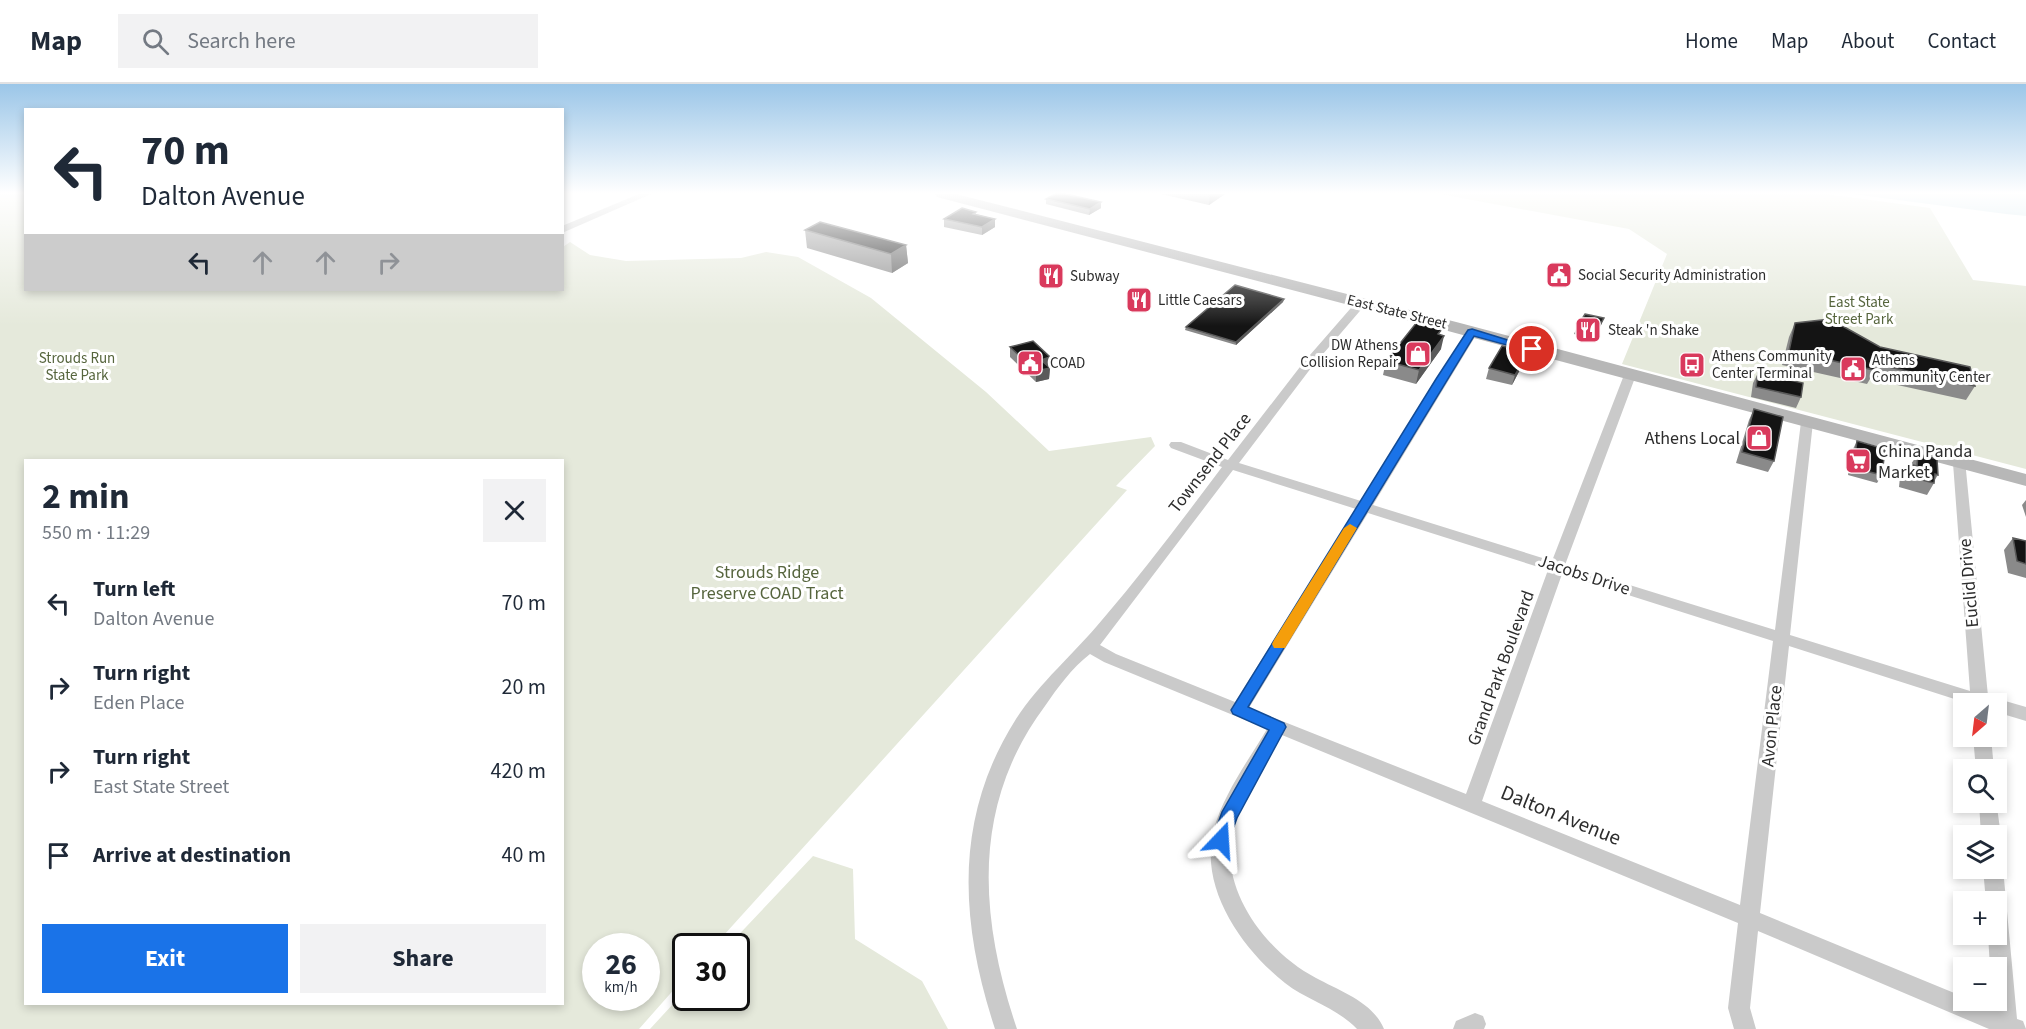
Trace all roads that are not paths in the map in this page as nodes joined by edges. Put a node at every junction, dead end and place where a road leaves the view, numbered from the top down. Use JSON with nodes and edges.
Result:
{"nodes":[{"id":1,"x":1112,"y":238,"type":"edge"},
{"id":2,"x":1361,"y":303,"type":"junction"},
{"id":3,"x":1472,"y":332,"type":"junction"},
{"id":4,"x":1630,"y":375,"type":"junction"},
{"id":5,"x":1807,"y":422,"type":"junction"},
{"id":6,"x":1176,"y":445,"type":"dead end"},
{"id":7,"x":1960,"y":463,"type":"junction"},
{"id":8,"x":1230,"y":464,"type":"junction"},
{"id":9,"x":2026,"y":480,"type":"edge"},
{"id":10,"x":1364,"y":506,"type":"junction"},
{"id":11,"x":1557,"y":567,"type":"junction"},
{"id":12,"x":1780,"y":637,"type":"junction"},
{"id":13,"x":1089,"y":646,"type":"junction"},
{"id":14,"x":1956,"y":693,"type":"edge"},
{"id":15,"x":1983,"y":693,"type":"edge"},
{"id":16,"x":2007,"y":708,"type":"edge"},
{"id":17,"x":1239,"y":710,"type":"junction"},
{"id":18,"x":2026,"y":714,"type":"edge"},
{"id":19,"x":1278,"y":727,"type":"junction"},
{"id":20,"x":1471,"y":806,"type":"junction"},
{"id":21,"x":1750,"y":918,"type":"junction"},
{"id":22,"x":2001,"y":945,"type":"edge"},
{"id":23,"x":2011,"y":1027,"type":"edge"},
{"id":24,"x":1006,"y":1029,"type":"edge"},
{"id":25,"x":1373,"y":1029,"type":"edge"},
{"id":26,"x":1746,"y":1029,"type":"edge"}],
"edges":[{"from":1,"to":2,"type":"main road","name":"East State Street"},
{"from":2,"to":3,"type":"main road","name":"East State Street"},
{"from":2,"to":8,"type":"street","name":"Townsend Place"},
{"from":3,"to":4,"type":"main road","name":"East State Street"},
{"from":3,"to":10,"type":"street"},
{"from":4,"to":5,"type":"main road","name":"East State Street"},
{"from":4,"to":11,"type":"street","name":"Grand Park Boulevard"},
{"from":5,"to":7,"type":"main road","name":"East State Street"},
{"from":5,"to":12,"type":"street","name":"Avon Place"},
{"from":6,"to":8,"type":"street","name":"Jacobs Drive"},
{"from":7,"to":9,"type":"main road","name":"East State Street"},
{"from":7,"to":15,"type":"street","name":"Euclid Drive"},
{"from":8,"to":10,"type":"street","name":"Jacobs Drive"},
{"from":8,"to":13,"type":"street","name":"Townsend Place"},
{"from":10,"to":11,"type":"street","name":"Jacobs Drive"},
{"from":10,"to":17,"type":"street"},
{"from":11,"to":12,"type":"street","name":"Jacobs Drive"},
{"from":11,"to":20,"type":"street","name":"Grand Park Boulevard"},
{"from":12,"to":14,"type":"street","name":"Jacobs Drive"},
{"from":12,"to":21,"type":"street","name":"Avon Place"},
{"from":13,"to":17,"type":"street","name":"Dalton Avenue"},
{"from":13,"to":24,"type":"street","name":"Townsend Place"},
{"from":16,"to":18,"type":"street"},
{"from":17,"to":19,"type":"street","name":"Dalton Avenue"},
{"from":19,"to":20,"type":"street","name":"Dalton Avenue"},
{"from":19,"to":25,"type":"street"},
{"from":20,"to":21,"type":"street","name":"Dalton Avenue"},
{"from":21,"to":23,"type":"street","name":"Dalton Avenue"},
{"from":21,"to":26,"type":"street","name":"Avon Place"},
{"from":22,"to":23,"type":"street"}]}
